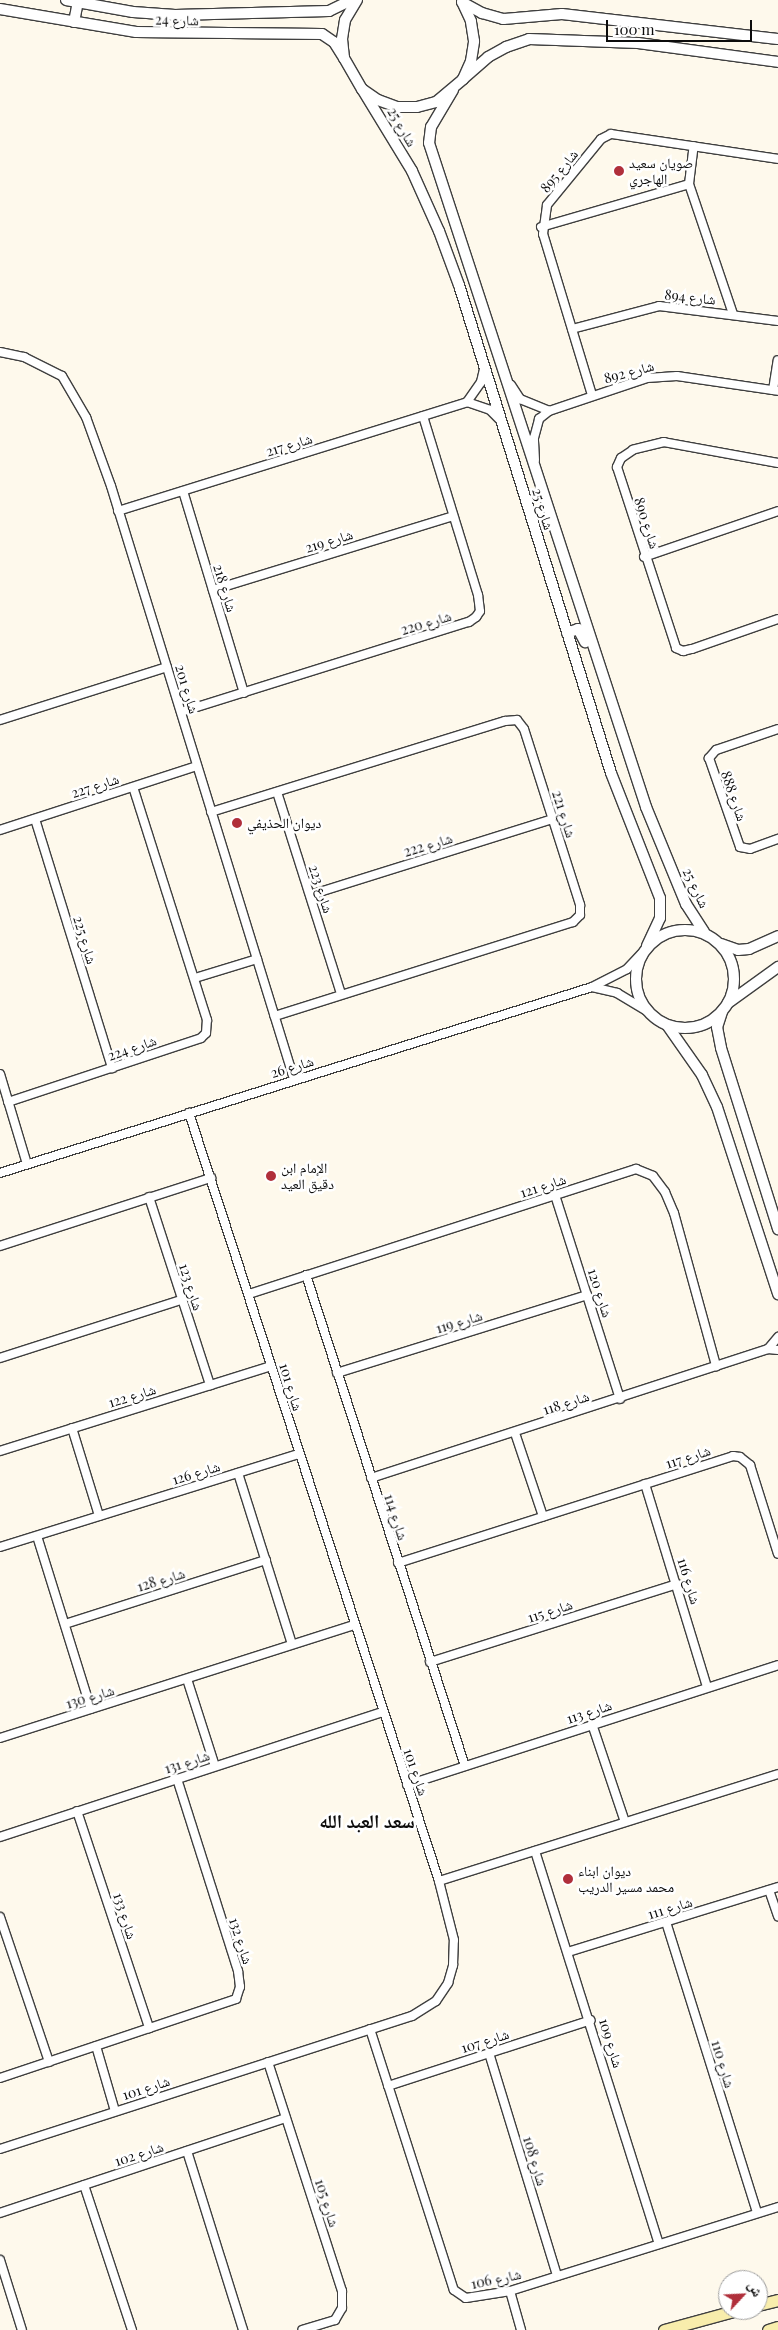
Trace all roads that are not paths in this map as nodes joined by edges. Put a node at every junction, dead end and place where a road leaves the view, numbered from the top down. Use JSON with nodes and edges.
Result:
{"nodes":[{"id":1,"x":66,"y":0,"type":"edge"},
{"id":2,"x":352,"y":0,"type":"edge"},
{"id":3,"x":357,"y":0,"type":"edge"},
{"id":4,"x":460,"y":1,"type":"edge"},
{"id":5,"x":78,"y":2,"type":"junction"},
{"id":6,"x":0,"y":9,"type":"edge"},
{"id":7,"x":74,"y":22,"type":"junction"},
{"id":8,"x":778,"y":39,"type":"edge"},
{"id":9,"x":344,"y":58,"type":"junction"},
{"id":10,"x":778,"y":62,"type":"edge"},
{"id":11,"x":463,"y":79,"type":"junction"},
{"id":12,"x":362,"y":89,"type":"junction"},
{"id":13,"x":453,"y":90,"type":"junction"},
{"id":14,"x":694,"y":146,"type":"junction"},
{"id":15,"x":778,"y":158,"type":"edge"},
{"id":16,"x":689,"y":184,"type":"junction"},
{"id":17,"x":541,"y":227,"type":"junction"},
{"id":18,"x":733,"y":314,"type":"junction"},
{"id":19,"x":778,"y":321,"type":"edge"},
{"id":20,"x":572,"y":330,"type":"junction"},
{"id":21,"x":0,"y":352,"type":"edge"},
{"id":22,"x":778,"y":360,"type":"edge"},
{"id":23,"x":484,"y":370,"type":"junction"},
{"id":24,"x":506,"y":377,"type":"junction"},
{"id":25,"x":776,"y":390,"type":"edge"},
{"id":26,"x":592,"y":395,"type":"junction"},
{"id":27,"x":467,"y":402,"type":"junction"},
{"id":28,"x":549,"y":410,"type":"junction"},
{"id":29,"x":423,"y":416,"type":"junction"},
{"id":30,"x":499,"y":419,"type":"junction"},
{"id":31,"x":778,"y":463,"type":"edge"},
{"id":32,"x":536,"y":467,"type":"junction"},
{"id":33,"x":183,"y":491,"type":"junction"},
{"id":34,"x":118,"y":511,"type":"junction"},
{"id":35,"x":778,"y":512,"type":"edge"},
{"id":36,"x":453,"y":516,"type":"junction"},
{"id":37,"x":644,"y":557,"type":"junction"},
{"id":38,"x":213,"y":590,"type":"junction"},
{"id":39,"x":778,"y":619,"type":"edge"},
{"id":40,"x":567,"y":633,"type":"junction"},
{"id":41,"x":167,"y":667,"type":"junction"},
{"id":42,"x":244,"y":693,"type":"junction"},
{"id":43,"x":181,"y":712,"type":"junction"},
{"id":44,"x":0,"y":720,"type":"edge"},
{"id":45,"x":778,"y":728,"type":"edge"},
{"id":46,"x":620,"y":730,"type":"junction"},
{"id":47,"x":197,"y":766,"type":"junction"},
{"id":48,"x":133,"y":787,"type":"junction"},
{"id":49,"x":277,"y":792,"type":"junction"},
{"id":50,"x":211,"y":812,"type":"junction"},
{"id":51,"x":35,"y":819,"type":"junction"},
{"id":52,"x":553,"y":819,"type":"junction"},
{"id":53,"x":0,"y":830,"type":"edge"},
{"id":54,"x":778,"y":839,"type":"edge"},
{"id":55,"x":310,"y":895,"type":"junction"},
{"id":56,"x":704,"y":932,"type":"junction"},
{"id":57,"x":778,"y":936,"type":"edge"},
{"id":58,"x":721,"y":944,"type":"junction"},
{"id":59,"x":644,"y":950,"type":"junction"},
{"id":60,"x":257,"y":959,"type":"junction"},
{"id":61,"x":778,"y":966,"type":"edge"},
{"id":62,"x":195,"y":978,"type":"junction"},
{"id":63,"x":592,"y":987,"type":"junction"},
{"id":64,"x":341,"y":994,"type":"junction"},
{"id":65,"x":725,"y":1007,"type":"junction"},
{"id":66,"x":647,"y":1011,"type":"junction"},
{"id":67,"x":274,"y":1016,"type":"junction"},
{"id":68,"x":667,"y":1025,"type":"junction"},
{"id":69,"x":112,"y":1068,"type":"junction"},
{"id":70,"x":0,"y":1074,"type":"edge"},
{"id":71,"x":294,"y":1079,"type":"junction"},
{"id":72,"x":8,"y":1102,"type":"junction"},
{"id":73,"x":189,"y":1113,"type":"junction"},
{"id":74,"x":27,"y":1164,"type":"junction"},
{"id":75,"x":0,"y":1173,"type":"edge"},
{"id":76,"x":210,"y":1178,"type":"junction"},
{"id":77,"x":556,"y":1195,"type":"junction"},
{"id":78,"x":149,"y":1197,"type":"junction"},
{"id":79,"x":778,"y":1229,"type":"edge"},
{"id":80,"x":0,"y":1246,"type":"edge"},
{"id":81,"x":306,"y":1275,"type":"junction"},
{"id":82,"x":249,"y":1294,"type":"junction"},
{"id":83,"x":778,"y":1294,"type":"edge"},
{"id":84,"x":587,"y":1295,"type":"junction"},
{"id":85,"x":181,"y":1300,"type":"junction"},
{"id":86,"x":778,"y":1338,"type":"edge"},
{"id":87,"x":768,"y":1349,"type":"junction"},
{"id":88,"x":778,"y":1350,"type":"edge"},
{"id":89,"x":0,"y":1358,"type":"edge"},
{"id":90,"x":272,"y":1366,"type":"junction"},
{"id":91,"x":716,"y":1366,"type":"junction"},
{"id":92,"x":337,"y":1373,"type":"junction"},
{"id":93,"x":210,"y":1384,"type":"junction"},
{"id":94,"x":620,"y":1399,"type":"junction"},
{"id":95,"x":72,"y":1428,"type":"junction"},
{"id":96,"x":516,"y":1433,"type":"junction"},
{"id":97,"x":0,"y":1451,"type":"edge"},
{"id":98,"x":299,"y":1454,"type":"junction"},
{"id":99,"x":238,"y":1473,"type":"junction"},
{"id":100,"x":371,"y":1478,"type":"junction"},
{"id":101,"x":645,"y":1484,"type":"junction"},
{"id":102,"x":99,"y":1516,"type":"junction"},
{"id":103,"x":544,"y":1516,"type":"junction"},
{"id":104,"x":37,"y":1536,"type":"junction"},
{"id":105,"x":0,"y":1547,"type":"edge"},
{"id":106,"x":778,"y":1554,"type":"edge"},
{"id":107,"x":266,"y":1560,"type":"junction"},
{"id":108,"x":398,"y":1563,"type":"junction"},
{"id":109,"x":677,"y":1584,"type":"junction"},
{"id":110,"x":65,"y":1624,"type":"junction"},
{"id":111,"x":354,"y":1625,"type":"junction"},
{"id":112,"x":292,"y":1644,"type":"junction"},
{"id":113,"x":430,"y":1662,"type":"junction"},
{"id":114,"x":778,"y":1665,"type":"edge"},
{"id":115,"x":187,"y":1679,"type":"junction"},
{"id":116,"x":707,"y":1687,"type":"junction"},
{"id":117,"x":91,"y":1709,"type":"junction"},
{"id":118,"x":382,"y":1712,"type":"junction"},
{"id":119,"x":592,"y":1724,"type":"junction"},
{"id":120,"x":0,"y":1738,"type":"edge"},
{"id":121,"x":215,"y":1766,"type":"junction"},
{"id":122,"x":465,"y":1766,"type":"junction"},
{"id":123,"x":778,"y":1774,"type":"edge"},
{"id":124,"x":177,"y":1779,"type":"junction"},
{"id":125,"x":407,"y":1785,"type":"junction"},
{"id":126,"x":77,"y":1812,"type":"junction"},
{"id":127,"x":625,"y":1822,"type":"junction"},
{"id":128,"x":0,"y":1837,"type":"edge"},
{"id":129,"x":535,"y":1851,"type":"junction"},
{"id":130,"x":439,"y":1881,"type":"junction"},
{"id":131,"x":778,"y":1887,"type":"edge"},
{"id":132,"x":770,"y":1890,"type":"junction"},
{"id":133,"x":778,"y":1916,"type":"edge"},
{"id":134,"x":0,"y":1917,"type":"edge"},
{"id":135,"x":666,"y":1922,"type":"junction"},
{"id":136,"x":568,"y":1952,"type":"junction"},
{"id":137,"x":590,"y":2020,"type":"junction"},
{"id":138,"x":149,"y":2028,"type":"junction"},
{"id":139,"x":370,"y":2029,"type":"junction"},
{"id":140,"x":96,"y":2046,"type":"junction"},
{"id":141,"x":489,"y":2053,"type":"junction"},
{"id":142,"x":49,"y":2062,"type":"junction"},
{"id":143,"x":268,"y":2062,"type":"junction"},
{"id":144,"x":0,"y":2078,"type":"edge"},
{"id":145,"x":388,"y":2086,"type":"junction"},
{"id":146,"x":115,"y":2111,"type":"junction"},
{"id":147,"x":286,"y":2118,"type":"junction"},
{"id":148,"x":0,"y":2149,"type":"edge"},
{"id":149,"x":187,"y":2151,"type":"junction"},
{"id":150,"x":84,"y":2185,"type":"junction"},
{"id":151,"x":778,"y":2207,"type":"edge"},
{"id":152,"x":0,"y":2213,"type":"edge"},
{"id":153,"x":757,"y":2213,"type":"junction"},
{"id":154,"x":659,"y":2244,"type":"junction"},
{"id":155,"x":0,"y":2260,"type":"edge"},
{"id":156,"x":557,"y":2276,"type":"junction"},
{"id":157,"x":510,"y":2291,"type":"junction"},
{"id":158,"x":718,"y":2315,"type":"edge"},
{"id":159,"x":778,"y":2328,"type":"edge"},
{"id":160,"x":22,"y":2330,"type":"edge"},
{"id":161,"x":132,"y":2330,"type":"edge"},
{"id":162,"x":243,"y":2330,"type":"edge"},
{"id":163,"x":303,"y":2330,"type":"edge"},
{"id":164,"x":521,"y":2330,"type":"edge"},
{"id":165,"x":664,"y":2330,"type":"edge"},
{"id":166,"x":768,"y":2330,"type":"edge"}],
"edges":[{"from":1,"to":5,"type":"street","name":"شارع 24"},
{"from":2,"to":5,"type":"street","name":"شارع 24"},
{"from":3,"to":9,"type":"street"},
{"from":4,"to":8,"type":"street"},
{"from":4,"to":11,"type":"street"},
{"from":5,"to":7,"type":"street"},
{"from":6,"to":7,"type":"street","name":"شارع 24"},
{"from":7,"to":9,"type":"street","name":"شارع 24"},
{"from":9,"to":12,"type":"street","name":"شارع 24"},
{"from":10,"to":11,"type":"street"},
{"from":11,"to":13,"type":"street"},
{"from":12,"to":13,"type":"street"},
{"from":12,"to":23,"type":"street","name":"شارع 25"},
{"from":13,"to":24,"type":"street","name":"شارع 25"},
{"from":14,"to":15,"type":"street","name":"شارع 895"},
{"from":14,"to":16,"type":"street"},
{"from":14,"to":17,"type":"street","name":"شارع 895"},
{"from":16,"to":17,"type":"street"},
{"from":16,"to":18,"type":"street"},
{"from":17,"to":20,"type":"street"},
{"from":18,"to":19,"type":"street","name":"شارع 894"},
{"from":18,"to":20,"type":"street","name":"شارع 894"},
{"from":20,"to":26,"type":"street"},
{"from":21,"to":34,"type":"street","name":"شارع 201"},
{"from":22,"to":25,"type":"street"},
{"from":23,"to":27,"type":"street"},
{"from":23,"to":30,"type":"street","name":"شارع 25"},
{"from":24,"to":28,"type":"street"},
{"from":24,"to":32,"type":"street","name":"شارع 25"},
{"from":25,"to":26,"type":"street","name":"شارع 892"},
{"from":26,"to":28,"type":"street","name":"شارع 892"},
{"from":27,"to":29,"type":"street","name":"شارع 217"},
{"from":27,"to":30,"type":"street"},
{"from":28,"to":32,"type":"street"},
{"from":29,"to":33,"type":"street","name":"شارع 217"},
{"from":29,"to":36,"type":"street","name":"شارع 220"},
{"from":30,"to":32,"type":"street"},
{"from":30,"to":40,"type":"street","name":"شارع 25"},
{"from":31,"to":37,"type":"street","name":"شارع 890"},
{"from":32,"to":46,"type":"street","name":"شارع 25"},
{"from":33,"to":34,"type":"street","name":"شارع 217"},
{"from":33,"to":38,"type":"street","name":"شارع 218"},
{"from":34,"to":41,"type":"street","name":"شارع 201"},
{"from":35,"to":37,"type":"street"},
{"from":36,"to":38,"type":"street","name":"شارع 219"},
{"from":36,"to":42,"type":"street","name":"شارع 220"},
{"from":37,"to":39,"type":"street","name":"شارع 890"},
{"from":38,"to":42,"type":"street","name":"شارع 218"},
{"from":40,"to":46,"type":"street"},
{"from":40,"to":59,"type":"street","name":"شارع 25"},
{"from":41,"to":43,"type":"street","name":"شارع 201"},
{"from":41,"to":44,"type":"street"},
{"from":42,"to":43,"type":"street","name":"شارع 220"},
{"from":43,"to":47,"type":"street","name":"شارع 201"},
{"from":45,"to":54,"type":"street","name":"شارع 888"},
{"from":46,"to":56,"type":"street","name":"شارع 25"},
{"from":47,"to":48,"type":"street","name":"شارع 227"},
{"from":47,"to":50,"type":"street","name":"شارع 201"},
{"from":48,"to":51,"type":"street","name":"شارع 227"},
{"from":48,"to":62,"type":"street","name":"شارع 224"},
{"from":49,"to":50,"type":"street","name":"شارع 221"},
{"from":49,"to":52,"type":"street","name":"شارع 221"},
{"from":49,"to":55,"type":"street","name":"شارع 223"},
{"from":50,"to":60,"type":"street","name":"شارع 201"},
{"from":51,"to":53,"type":"street","name":"شارع 227"},
{"from":51,"to":69,"type":"street","name":"شارع 225"},
{"from":52,"to":55,"type":"street","name":"شارع 222"},
{"from":52,"to":64,"type":"street","name":"شارع 221"},
{"from":55,"to":64,"type":"street","name":"شارع 223"},
{"from":56,"to":58,"type":"street"},
{"from":56,"to":59,"type":"street"},
{"from":57,"to":58,"type":"street"},
{"from":58,"to":65,"type":"street"},
{"from":59,"to":63,"type":"street","name":"شارع 26"},
{"from":59,"to":66,"type":"street"},
{"from":60,"to":62,"type":"street"},
{"from":60,"to":67,"type":"street","name":"شارع 201"},
{"from":61,"to":65,"type":"street"},
{"from":62,"to":69,"type":"street","name":"شارع 224"},
{"from":63,"to":66,"type":"street"},
{"from":63,"to":71,"type":"street","name":"شارع 26"},
{"from":64,"to":67,"type":"street","name":"شارع 221"},
{"from":65,"to":68,"type":"street"},
{"from":65,"to":79,"type":"street"},
{"from":66,"to":68,"type":"street"},
{"from":67,"to":71,"type":"street","name":"شارع 201"},
{"from":68,"to":83,"type":"street"},
{"from":69,"to":72,"type":"street","name":"شارع 224"},
{"from":70,"to":72,"type":"street"},
{"from":71,"to":73,"type":"street","name":"شارع 26"},
{"from":72,"to":74,"type":"street"},
{"from":73,"to":74,"type":"street","name":"شارع 26"},
{"from":73,"to":76,"type":"street","name":"شارع 101"},
{"from":74,"to":75,"type":"street","name":"شارع 26"},
{"from":76,"to":78,"type":"street"},
{"from":76,"to":82,"type":"street","name":"شارع 101"},
{"from":77,"to":81,"type":"street","name":"شارع 121"},
{"from":77,"to":84,"type":"street","name":"شارع 120"},
{"from":77,"to":91,"type":"street","name":"شارع 121"},
{"from":78,"to":80,"type":"street"},
{"from":78,"to":85,"type":"street","name":"شارع 123"},
{"from":81,"to":82,"type":"street","name":"شارع 121"},
{"from":81,"to":92,"type":"street","name":"شارع 114"},
{"from":82,"to":90,"type":"street","name":"شارع 101"},
{"from":84,"to":92,"type":"street","name":"شارع 119"},
{"from":84,"to":94,"type":"street","name":"شارع 120"},
{"from":85,"to":89,"type":"street"},
{"from":85,"to":93,"type":"street","name":"شارع 123"},
{"from":86,"to":87,"type":"street","name":"شارع 118"},
{"from":87,"to":88,"type":"street","name":"شارع 118"},
{"from":87,"to":91,"type":"street","name":"شارع 118"},
{"from":90,"to":93,"type":"street","name":"شارع 122"},
{"from":90,"to":98,"type":"street","name":"شارع 101"},
{"from":91,"to":94,"type":"street","name":"شارع 118"},
{"from":92,"to":100,"type":"street","name":"شارع 114"},
{"from":93,"to":95,"type":"street","name":"شارع 122"},
{"from":94,"to":96,"type":"street","name":"شارع 118"},
{"from":95,"to":97,"type":"street","name":"شارع 122"},
{"from":95,"to":102,"type":"street"},
{"from":96,"to":100,"type":"street","name":"شارع 118"},
{"from":96,"to":103,"type":"street"},
{"from":98,"to":99,"type":"street","name":"شارع 126"},
{"from":98,"to":111,"type":"street","name":"شارع 101"},
{"from":99,"to":102,"type":"street","name":"شارع 126"},
{"from":99,"to":107,"type":"street"},
{"from":100,"to":108,"type":"street","name":"شارع 114"},
{"from":101,"to":103,"type":"street","name":"شارع 117"},
{"from":101,"to":106,"type":"street","name":"شارع 117"},
{"from":101,"to":109,"type":"street","name":"شارع 116"},
{"from":102,"to":104,"type":"street","name":"شارع 126"},
{"from":103,"to":108,"type":"street","name":"شارع 117"},
{"from":104,"to":105,"type":"street","name":"شارع 126"},
{"from":104,"to":110,"type":"street"},
{"from":107,"to":110,"type":"street","name":"شارع 128"},
{"from":107,"to":112,"type":"street"},
{"from":108,"to":113,"type":"street","name":"شارع 114"},
{"from":109,"to":113,"type":"street","name":"شارع 115"},
{"from":109,"to":116,"type":"street","name":"شارع 116"},
{"from":110,"to":117,"type":"street"},
{"from":111,"to":112,"type":"street","name":"شارع 130"},
{"from":111,"to":118,"type":"street","name":"شارع 101"},
{"from":112,"to":115,"type":"street","name":"شارع 130"},
{"from":113,"to":122,"type":"street","name":"شارع 114"},
{"from":114,"to":116,"type":"street","name":"شارع 113"},
{"from":115,"to":117,"type":"street","name":"شارع 130"},
{"from":115,"to":121,"type":"street"},
{"from":116,"to":119,"type":"street","name":"شارع 113"},
{"from":117,"to":120,"type":"street","name":"شارع 130"},
{"from":118,"to":121,"type":"street","name":"شارع 131"},
{"from":118,"to":125,"type":"street","name":"شارع 101"},
{"from":119,"to":122,"type":"street","name":"شارع 113"},
{"from":119,"to":127,"type":"street"},
{"from":121,"to":124,"type":"street","name":"شارع 131"},
{"from":122,"to":125,"type":"street","name":"شارع 113"},
{"from":123,"to":127,"type":"street"},
{"from":124,"to":126,"type":"street","name":"شارع 131"},
{"from":124,"to":138,"type":"street","name":"شارع 132"},
{"from":125,"to":130,"type":"street","name":"شارع 101"},
{"from":126,"to":128,"type":"street","name":"شارع 131"},
{"from":126,"to":138,"type":"street","name":"شارع 133"},
{"from":127,"to":129,"type":"street"},
{"from":129,"to":130,"type":"street"},
{"from":129,"to":136,"type":"street","name":"شارع 109"},
{"from":130,"to":139,"type":"street","name":"شارع 101"},
{"from":131,"to":132,"type":"street","name":"شارع 111"},
{"from":132,"to":133,"type":"street"},
{"from":132,"to":135,"type":"street","name":"شارع 111"},
{"from":134,"to":142,"type":"street"},
{"from":135,"to":136,"type":"street","name":"شارع 111"},
{"from":135,"to":153,"type":"street","name":"شارع 110"},
{"from":136,"to":137,"type":"street","name":"شارع 109"},
{"from":137,"to":141,"type":"street","name":"شارع 107"},
{"from":137,"to":154,"type":"street","name":"شارع 109"},
{"from":138,"to":140,"type":"street","name":"شارع 132"},
{"from":139,"to":143,"type":"street","name":"شارع 101"},
{"from":139,"to":145,"type":"street","name":"شارع 106"},
{"from":140,"to":142,"type":"street","name":"شارع 132"},
{"from":140,"to":146,"type":"street"},
{"from":141,"to":145,"type":"street","name":"شارع 107"},
{"from":141,"to":156,"type":"street","name":"شارع 108"},
{"from":142,"to":144,"type":"street","name":"شارع 132"},
{"from":143,"to":146,"type":"street","name":"شارع 101"},
{"from":143,"to":147,"type":"street","name":"شارع 105"},
{"from":145,"to":157,"type":"street","name":"شارع 106"},
{"from":146,"to":148,"type":"street","name":"شارع 101"},
{"from":147,"to":149,"type":"street","name":"شارع 102"},
{"from":147,"to":163,"type":"street","name":"شارع 105"},
{"from":149,"to":150,"type":"street","name":"شارع 102"},
{"from":149,"to":162,"type":"street"},
{"from":150,"to":152,"type":"street","name":"شارع 102"},
{"from":150,"to":161,"type":"street"},
{"from":151,"to":153,"type":"street","name":"شارع 106"},
{"from":153,"to":154,"type":"street","name":"شارع 106"},
{"from":154,"to":156,"type":"street","name":"شارع 106"},
{"from":155,"to":160,"type":"street"},
{"from":156,"to":157,"type":"street","name":"شارع 106"},
{"from":157,"to":164,"type":"street"},
{"from":158,"to":165,"type":"main road"},
{"from":159,"to":166,"type":"main road"}]}
